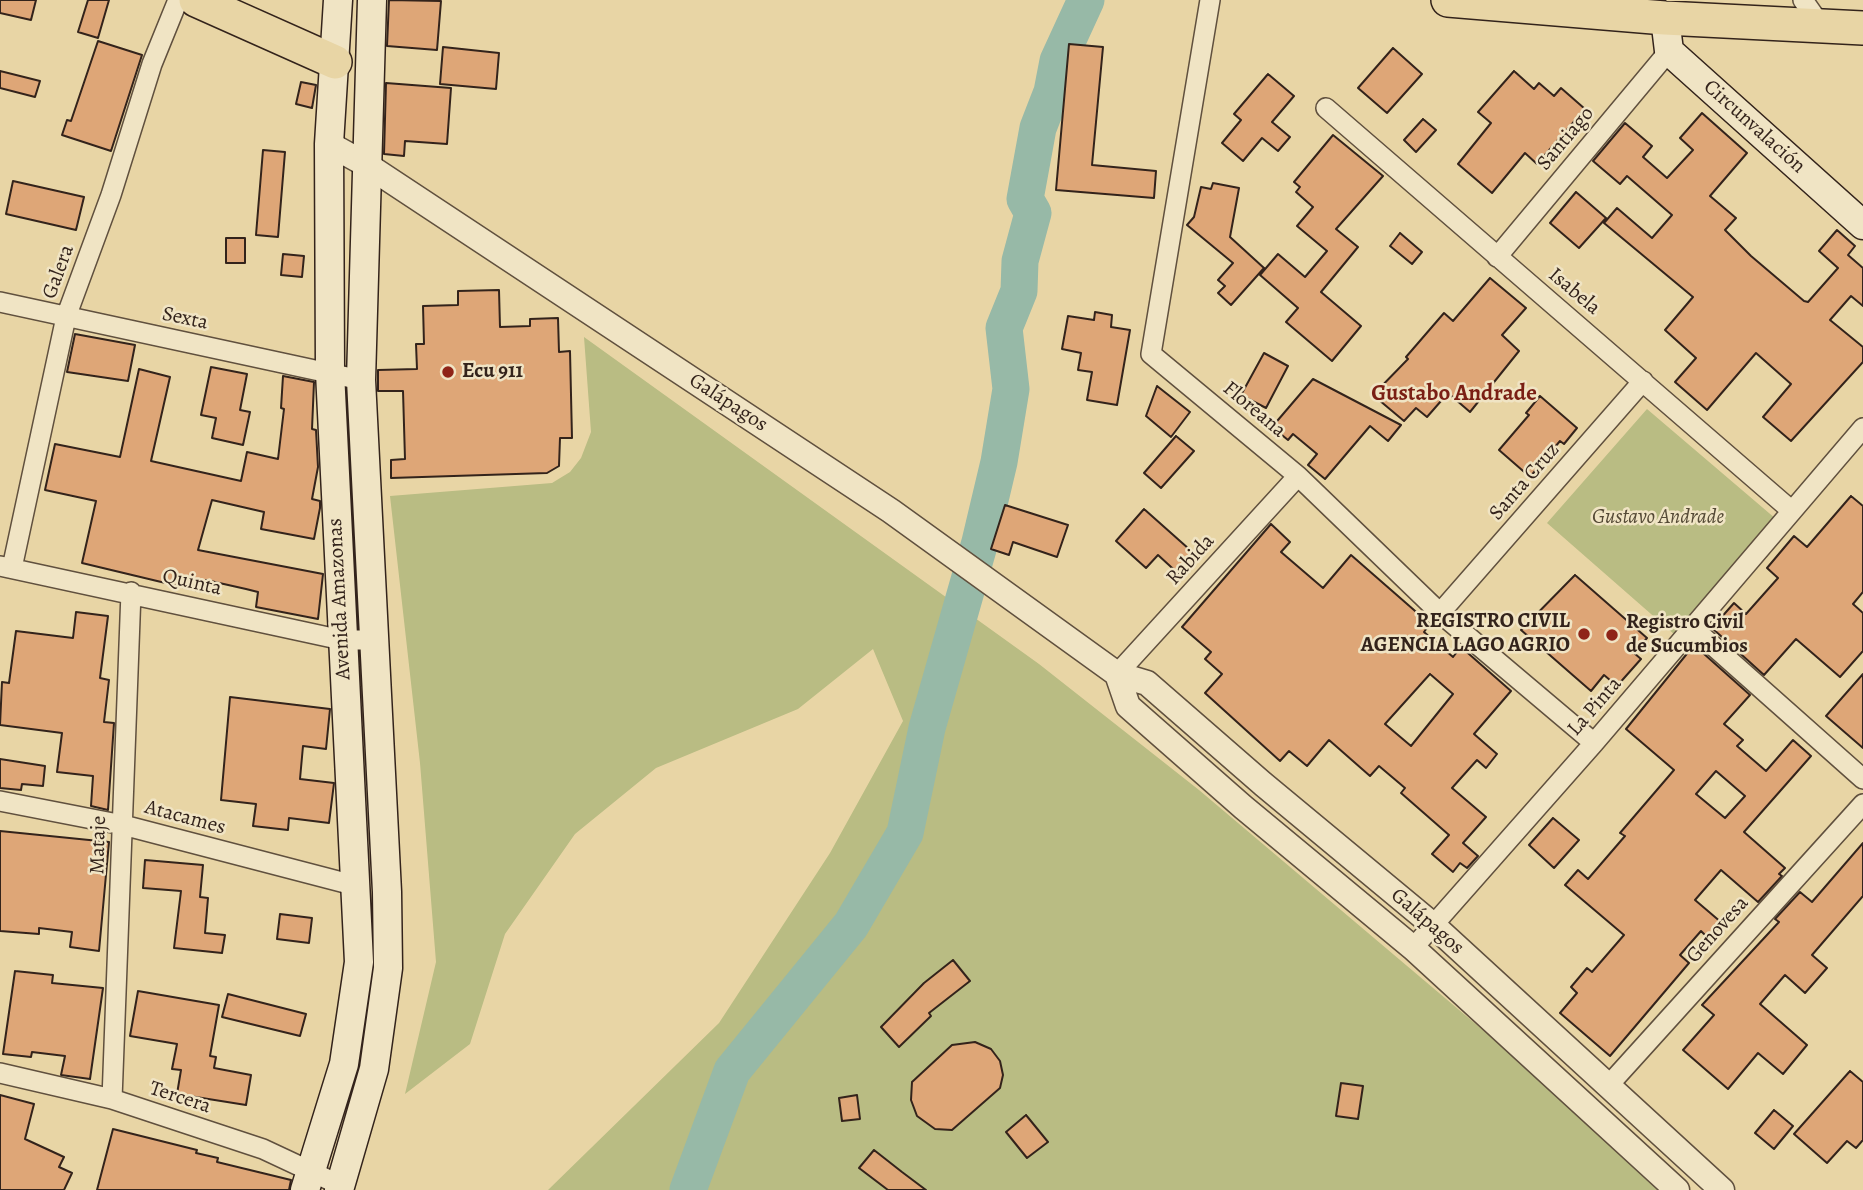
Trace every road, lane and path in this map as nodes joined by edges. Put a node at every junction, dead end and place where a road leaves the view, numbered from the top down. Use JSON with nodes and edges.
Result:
{"nodes":[{"id":1,"x":178,"y":0,"type":"edge"},
{"id":2,"x":196,"y":0,"type":"edge"},
{"id":3,"x":338,"y":0,"type":"edge"},
{"id":4,"x":372,"y":0,"type":"edge"},
{"id":5,"x":1210,"y":0,"type":"edge"},
{"id":6,"x":1448,"y":0,"type":"edge"},
{"id":7,"x":1813,"y":13,"type":"edge"},
{"id":8,"x":1663,"y":23,"type":"edge"},
{"id":9,"x":1863,"y":28,"type":"edge"},
{"id":10,"x":335,"y":62,"type":"junction"},
{"id":11,"x":1326,"y":108,"type":"dead end"},
{"id":12,"x":329,"y":144,"type":"junction"},
{"id":13,"x":366,"y":165,"type":"junction"},
{"id":14,"x":1863,"y":225,"type":"edge"},
{"id":15,"x":1497,"y":257,"type":"junction"},
{"id":16,"x":0,"y":302,"type":"edge"},
{"id":17,"x":66,"y":317,"type":"junction"},
{"id":18,"x":330,"y":372,"type":"junction"},
{"id":19,"x":361,"y":380,"type":"junction"},
{"id":20,"x":1643,"y":381,"type":"junction"},
{"id":21,"x":1863,"y":428,"type":"edge"},
{"id":22,"x":1298,"y":476,"type":"junction"},
{"id":23,"x":1792,"y":511,"type":"junction"},
{"id":24,"x":6,"y":567,"type":"edge"},
{"id":25,"x":131,"y":592,"type":"junction"},
{"id":26,"x":1440,"y":613,"type":"junction"},
{"id":27,"x":1693,"y":628,"type":"junction"},
{"id":28,"x":342,"y":640,"type":"junction"},
{"id":29,"x":374,"y":640,"type":"junction"},
{"id":30,"x":1117,"y":674,"type":"junction"},
{"id":31,"x":1594,"y":743,"type":"junction"},
{"id":32,"x":1863,"y":779,"type":"edge"},
{"id":33,"x":0,"y":800,"type":"edge"},
{"id":34,"x":1863,"y":803,"type":"edge"},
{"id":35,"x":123,"y":825,"type":"junction"},
{"id":36,"x":357,"y":886,"type":"junction"},
{"id":37,"x":1433,"y":925,"type":"junction"},
{"id":38,"x":1413,"y":948,"type":"junction"},
{"id":39,"x":0,"y":1073,"type":"edge"},
{"id":40,"x":1607,"y":1087,"type":"junction"},
{"id":41,"x":112,"y":1099,"type":"junction"},
{"id":42,"x":307,"y":1180,"type":"edge"},
{"id":43,"x":339,"y":1187,"type":"edge"},
{"id":44,"x":1677,"y":1190,"type":"edge"},
{"id":45,"x":1722,"y":1190,"type":"edge"}],
"edges":[{"from":1,"to":17,"type":"street","name":"Galera"},
{"from":2,"to":10,"type":"highway"},
{"from":3,"to":10,"type":"main road","name":"Avenida Amazonas"},
{"from":4,"to":13,"type":"main road","name":"Avenida Amazonas"},
{"from":5,"to":22,"type":"street","name":"Floreana"},
{"from":6,"to":8,"type":"highway"},
{"from":7,"to":8,"type":"highway"},
{"from":7,"to":9,"type":"highway"},
{"from":8,"to":14,"type":"main road","name":"Circunvalación"},
{"from":8,"to":15,"type":"street","name":"Santiago"},
{"from":10,"to":12,"type":"main road","name":"Avenida Amazonas"},
{"from":11,"to":15,"type":"street","name":"Isabela"},
{"from":12,"to":13,"type":"street","name":"Galápagos"},
{"from":12,"to":18,"type":"main road","name":"Avenida Amazonas"},
{"from":13,"to":19,"type":"main road","name":"Avenida Amazonas"},
{"from":13,"to":30,"type":"street","name":"Galápagos"},
{"from":15,"to":20,"type":"street","name":"Isabela"},
{"from":16,"to":17,"type":"street","name":"Sexta"},
{"from":17,"to":18,"type":"street","name":"Sexta"},
{"from":17,"to":24,"type":"street","name":"Galera"},
{"from":18,"to":19,"type":"street","name":"Sexta"},
{"from":18,"to":28,"type":"main road","name":"Avenida Amazonas"},
{"from":19,"to":29,"type":"main road","name":"Avenida Amazonas"},
{"from":20,"to":23,"type":"street","name":"Isabela"},
{"from":20,"to":26,"type":"street","name":"Santa Cruz"},
{"from":21,"to":23,"type":"street","name":"La Pinta"},
{"from":22,"to":26,"type":"street","name":"Floreana"},
{"from":22,"to":30,"type":"street","name":"Rabida"},
{"from":23,"to":27,"type":"street","name":"La Pinta"},
{"from":24,"to":25,"type":"street","name":"Quinta"},
{"from":25,"to":28,"type":"street","name":"Quinta"},
{"from":25,"to":35,"type":"street","name":"Mataje"},
{"from":26,"to":31,"type":"street","name":"Floreana"},
{"from":27,"to":31,"type":"street","name":"La Pinta"},
{"from":27,"to":32,"type":"street"},
{"from":28,"to":29,"type":"street","name":"Quinta"},
{"from":28,"to":36,"type":"main road","name":"Avenida Amazonas"},
{"from":29,"to":43,"type":"main road","name":"Avenida Amazonas"},
{"from":30,"to":37,"type":"street","name":"Galápagos"},
{"from":30,"to":38,"type":"street","name":"Galápagos"},
{"from":31,"to":37,"type":"street","name":"La Pinta"},
{"from":33,"to":35,"type":"street","name":"Atacames"},
{"from":34,"to":40,"type":"street","name":"Genovesa"},
{"from":35,"to":36,"type":"street","name":"Atacames"},
{"from":35,"to":41,"type":"street","name":"Mataje"},
{"from":36,"to":42,"type":"main road","name":"Avenida Amazonas"},
{"from":37,"to":38,"type":"street","name":"La Pinta"},
{"from":37,"to":40,"type":"street","name":"Galápagos"},
{"from":38,"to":44,"type":"street","name":"Galápagos"},
{"from":39,"to":41,"type":"street","name":"Tercera"},
{"from":40,"to":45,"type":"street","name":"Galápagos"},
{"from":41,"to":42,"type":"street","name":"Tercera"},
{"from":42,"to":43,"type":"street","name":"Tercera"}]}
